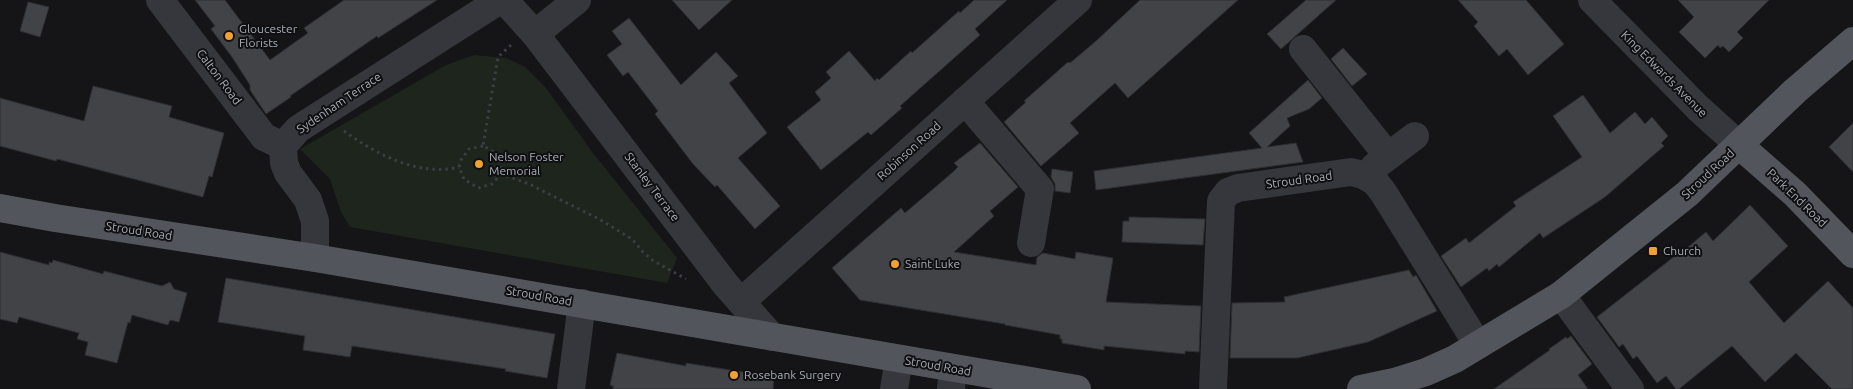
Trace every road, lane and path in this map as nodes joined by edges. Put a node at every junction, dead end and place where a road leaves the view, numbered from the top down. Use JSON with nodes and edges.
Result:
{"nodes":[{"id":1,"x":160,"y":0,"type":"edge"},
{"id":2,"x":500,"y":0,"type":"edge"},
{"id":3,"x":504,"y":0,"type":"edge"},
{"id":4,"x":576,"y":0,"type":"edge"},
{"id":5,"x":1078,"y":0,"type":"edge"},
{"id":6,"x":1592,"y":0,"type":"edge"},
{"id":7,"x":532,"y":31,"type":"junction"},
{"id":8,"x":1853,"y":41,"type":"edge"},
{"id":9,"x":1303,"y":49,"type":"dead end"},
{"id":10,"x":964,"y":101,"type":"junction"},
{"id":11,"x":321,"y":114,"type":"junction"},
{"id":12,"x":1415,"y":136,"type":"dead end"},
{"id":13,"x":1739,"y":145,"type":"junction"},
{"id":14,"x":283,"y":146,"type":"junction"},
{"id":15,"x":483,"y":146,"type":"junction"},
{"id":16,"x":1388,"y":156,"type":"junction"},
{"id":17,"x":459,"y":167,"type":"junction"},
{"id":18,"x":502,"y":174,"type":"junction"},
{"id":19,"x":1363,"y":175,"type":"junction"},
{"id":20,"x":0,"y":208,"type":"edge"},
{"id":21,"x":1031,"y":243,"type":"dead end"},
{"id":22,"x":1853,"y":254,"type":"edge"},
{"id":23,"x":315,"y":258,"type":"junction"},
{"id":24,"x":733,"y":294,"type":"junction"},
{"id":25,"x":1561,"y":295,"type":"junction"},
{"id":26,"x":582,"y":303,"type":"junction"},
{"id":27,"x":772,"y":337,"type":"junction"},
{"id":28,"x":1478,"y":345,"type":"junction"},
{"id":29,"x":899,"y":359,"type":"junction"},
{"id":30,"x":952,"y":379,"type":"edge"},
{"id":31,"x":572,"y":389,"type":"edge"},
{"id":32,"x":894,"y":389,"type":"edge"},
{"id":33,"x":1078,"y":389,"type":"edge"},
{"id":34,"x":1213,"y":389,"type":"edge"},
{"id":35,"x":1361,"y":389,"type":"edge"},
{"id":36,"x":1630,"y":389,"type":"edge"}],
"edges":[{"from":1,"to":14,"type":"street","name":"Calton Road"},
{"from":2,"to":11,"type":"street","name":"Sydenham Terrace"},
{"from":3,"to":7,"type":"street","name":"Stanley Terrace"},
{"from":4,"to":7,"type":"street"},
{"from":5,"to":10,"type":"street","name":"Robinson Road"},
{"from":6,"to":13,"type":"street","name":"King Edwards Avenue"},
{"from":7,"to":15,"type":"path"},
{"from":7,"to":24,"type":"street","name":"Stanley Terrace"},
{"from":8,"to":13,"type":"main road","name":"Stroud Road"},
{"from":9,"to":16,"type":"street"},
{"from":10,"to":21,"type":"street"},
{"from":10,"to":24,"type":"street","name":"Robinson Road"},
{"from":11,"to":14,"type":"street","name":"Sydenham Terrace"},
{"from":11,"to":17,"type":"path"},
{"from":12,"to":16,"type":"street"},
{"from":13,"to":22,"type":"main road","name":"Park End Road"},
{"from":13,"to":25,"type":"main road","name":"Stroud Road"},
{"from":14,"to":23,"type":"street"},
{"from":15,"to":17,"type":"path"},
{"from":15,"to":18,"type":"path"},
{"from":16,"to":19,"type":"street"},
{"from":17,"to":18,"type":"path"},
{"from":18,"to":24,"type":"path"},
{"from":19,"to":28,"type":"street"},
{"from":19,"to":34,"type":"street","name":"Stroud Road"},
{"from":20,"to":23,"type":"main road","name":"Stroud Road"},
{"from":23,"to":26,"type":"main road","name":"Stroud Road"},
{"from":24,"to":27,"type":"street","name":"Stanley Terrace"},
{"from":25,"to":28,"type":"main road","name":"Stroud Road"},
{"from":25,"to":36,"type":"street"},
{"from":26,"to":27,"type":"main road","name":"Stroud Road"},
{"from":26,"to":31,"type":"street"},
{"from":27,"to":29,"type":"main road","name":"Stroud Road"},
{"from":28,"to":35,"type":"main road","name":"Stroud Road"},
{"from":29,"to":30,"type":"main road","name":"Stroud Road"},
{"from":29,"to":32,"type":"street"},
{"from":30,"to":33,"type":"main road","name":"Stroud Road"}]}
